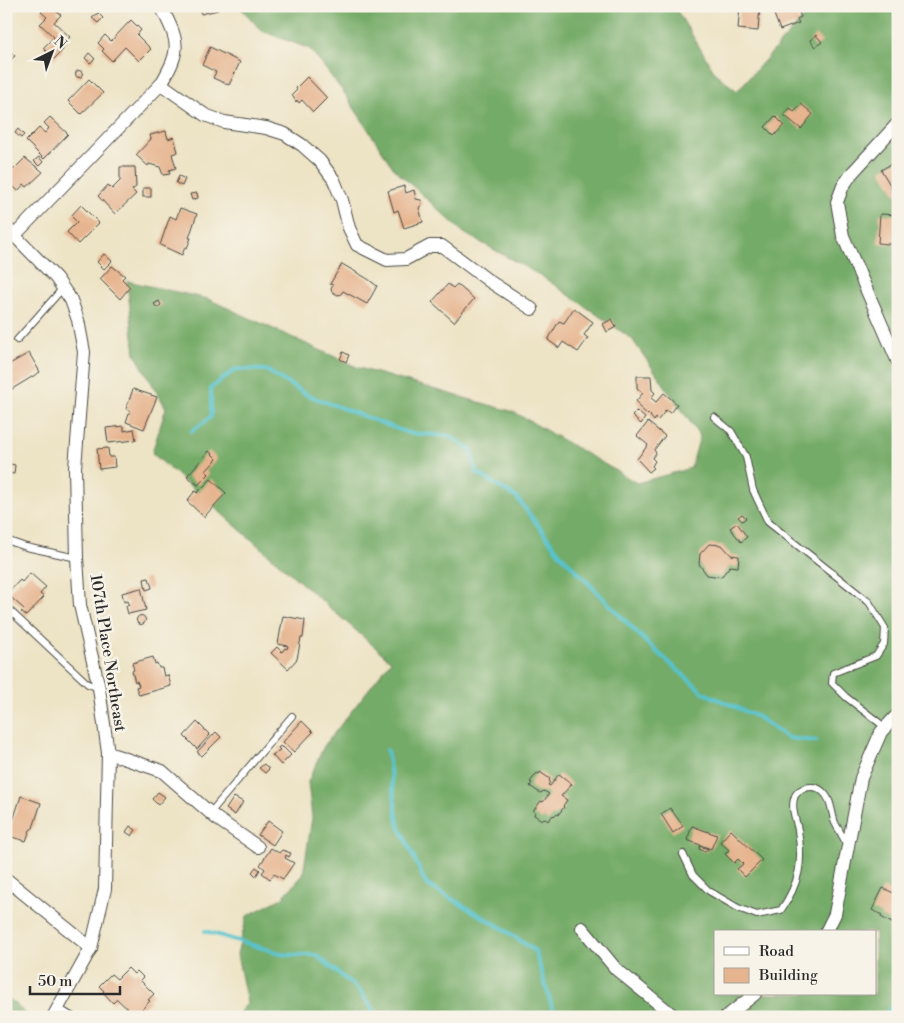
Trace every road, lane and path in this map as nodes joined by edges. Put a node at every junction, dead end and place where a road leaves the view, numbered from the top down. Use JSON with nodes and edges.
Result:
{"nodes":[{"id":1,"x":161,"y":6,"type":"edge"},
{"id":2,"x":161,"y":84,"type":"junction"},
{"id":3,"x":898,"y":123,"type":"edge"},
{"id":4,"x":10,"y":231,"type":"edge"},
{"id":5,"x":63,"y":288,"type":"junction"},
{"id":6,"x":532,"y":309,"type":"dead end"},
{"id":7,"x":17,"y":340,"type":"dead end"},
{"id":8,"x":898,"y":362,"type":"edge"},
{"id":9,"x":714,"y":417,"type":"dead end"},
{"id":10,"x":6,"y":540,"type":"edge"},
{"id":11,"x":77,"y":558,"type":"junction"},
{"id":12,"x":6,"y":607,"type":"edge"},
{"id":13,"x":100,"y":688,"type":"junction"},
{"id":14,"x":898,"y":714,"type":"edge"},
{"id":15,"x":292,"y":716,"type":"dead end"},
{"id":16,"x":886,"y":728,"type":"junction"},
{"id":17,"x":108,"y":753,"type":"junction"},
{"id":18,"x":210,"y":813,"type":"junction"},
{"id":19,"x":258,"y":847,"type":"dead end"},
{"id":20,"x":848,"y":847,"type":"junction"},
{"id":21,"x":683,"y":854,"type":"dead end"},
{"id":22,"x":6,"y":879,"type":"edge"},
{"id":23,"x":582,"y":928,"type":"dead end"},
{"id":24,"x":827,"y":930,"type":"edge"},
{"id":25,"x":91,"y":948,"type":"junction"},
{"id":26,"x":752,"y":996,"type":"edge"},
{"id":27,"x":56,"y":1013,"type":"edge"},
{"id":28,"x":73,"y":1017,"type":"edge"},
{"id":29,"x":675,"y":1017,"type":"edge"},
{"id":30,"x":726,"y":1017,"type":"edge"}],
"edges":[{"from":1,"to":2,"type":"street"},
{"from":2,"to":4,"type":"street"},
{"from":2,"to":6,"type":"street"},
{"from":3,"to":8,"type":"street"},
{"from":4,"to":5,"type":"street","name":"107th Place Northeast"},
{"from":5,"to":7,"type":"lane"},
{"from":5,"to":11,"type":"street","name":"107th Place Northeast"},
{"from":9,"to":16,"type":"lane"},
{"from":10,"to":11,"type":"lane"},
{"from":11,"to":13,"type":"street","name":"107th Place Northeast"},
{"from":12,"to":13,"type":"lane"},
{"from":13,"to":17,"type":"street","name":"107th Place Northeast"},
{"from":14,"to":16,"type":"street"},
{"from":15,"to":18,"type":"lane"},
{"from":16,"to":20,"type":"street"},
{"from":17,"to":18,"type":"street"},
{"from":17,"to":25,"type":"street","name":"107th Place Northeast"},
{"from":18,"to":19,"type":"street"},
{"from":20,"to":21,"type":"lane"},
{"from":20,"to":24,"type":"street"},
{"from":22,"to":25,"type":"street"},
{"from":23,"to":29,"type":"street"},
{"from":25,"to":27,"type":"street","name":"107th Place Northeast"},
{"from":26,"to":30,"type":"street"},
{"from":27,"to":28,"type":"lane"}]}
